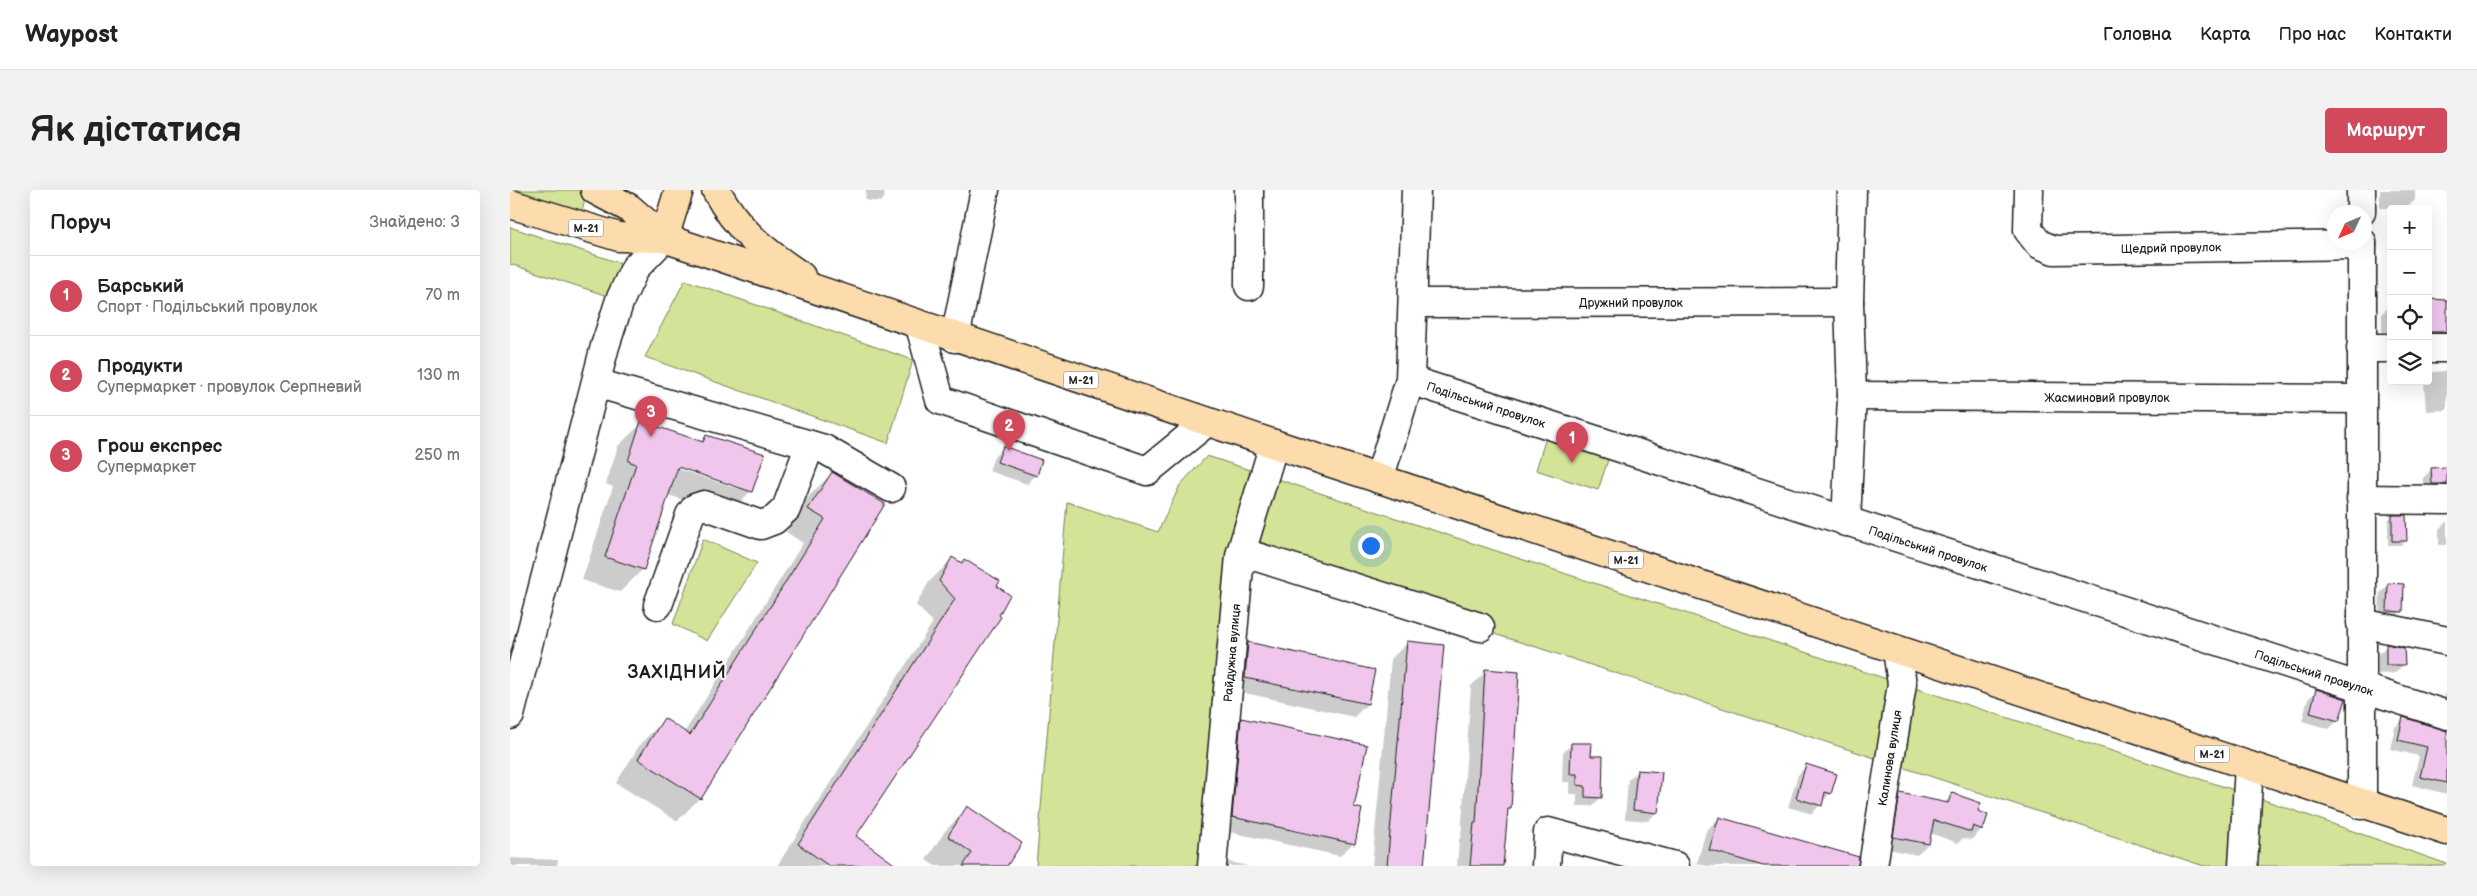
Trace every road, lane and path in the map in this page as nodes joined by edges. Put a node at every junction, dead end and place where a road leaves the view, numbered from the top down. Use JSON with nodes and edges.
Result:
{"nodes":[{"id":1,"x":595,"y":190,"type":"edge"},
{"id":2,"x":679,"y":190,"type":"edge"},
{"id":3,"x":716,"y":190,"type":"edge"},
{"id":4,"x":985,"y":190,"type":"edge"},
{"id":5,"x":1250,"y":190,"type":"edge"},
{"id":6,"x":1416,"y":190,"type":"edge"},
{"id":7,"x":1852,"y":190,"type":"edge"},
{"id":8,"x":2029,"y":190,"type":"edge"},
{"id":9,"x":2362,"y":190,"type":"edge"},
{"id":10,"x":510,"y":204,"type":"edge"},
{"id":11,"x":2362,"y":205,"type":"edge"},
{"id":12,"x":664,"y":238,"type":"junction"},
{"id":13,"x":2327,"y":245,"type":"edge"},
{"id":14,"x":2362,"y":250,"type":"edge"},
{"id":15,"x":1250,"y":286,"type":"dead end"},
{"id":16,"x":833,"y":297,"type":"junction"},
{"id":17,"x":1849,"y":302,"type":"junction"},
{"id":18,"x":1414,"y":303,"type":"junction"},
{"id":19,"x":920,"y":326,"type":"junction"},
{"id":20,"x":955,"y":338,"type":"junction"},
{"id":21,"x":2361,"y":348,"type":"junction"},
{"id":22,"x":2387,"y":348,"type":"edge"},
{"id":23,"x":2432,"y":348,"type":"edge"},
{"id":24,"x":2447,"y":348,"type":"edge"},
{"id":25,"x":1410,"y":380,"type":"junction"},
{"id":26,"x":596,"y":383,"type":"junction"},
{"id":27,"x":1852,"y":396,"type":"junction"},
{"id":28,"x":2361,"y":399,"type":"junction"},
{"id":29,"x":1207,"y":422,"type":"junction"},
{"id":30,"x":1274,"y":444,"type":"junction"},
{"id":31,"x":810,"y":445,"type":"junction"},
{"id":32,"x":1379,"y":479,"type":"junction"},
{"id":33,"x":892,"y":488,"type":"dead end"},
{"id":34,"x":2361,"y":499,"type":"junction"},
{"id":35,"x":2447,"y":500,"type":"edge"},
{"id":36,"x":1846,"y":522,"type":"junction"},
{"id":37,"x":1242,"y":552,"type":"junction"},
{"id":38,"x":658,"y":605,"type":"dead end"},
{"id":39,"x":2361,"y":623,"type":"junction"},
{"id":40,"x":1480,"y":627,"type":"dead end"},
{"id":41,"x":2447,"y":641,"type":"edge"},
{"id":42,"x":1897,"y":650,"type":"junction"},
{"id":43,"x":2361,"y":688,"type":"junction"},
{"id":44,"x":510,"y":715,"type":"edge"},
{"id":45,"x":2447,"y":715,"type":"edge"},
{"id":46,"x":2249,"y":766,"type":"junction"},
{"id":47,"x":2362,"y":805,"type":"junction"},
{"id":48,"x":2447,"y":832,"type":"edge"},
{"id":49,"x":1212,"y":866,"type":"edge"},
{"id":50,"x":1546,"y":866,"type":"edge"},
{"id":51,"x":1675,"y":866,"type":"edge"},
{"id":52,"x":1873,"y":866,"type":"edge"},
{"id":53,"x":2243,"y":866,"type":"edge"}],
"edges":[{"from":1,"to":12,"type":"main road","number":"М-21"},
{"from":2,"to":12,"type":"main road"},
{"from":3,"to":16,"type":"main road"},
{"from":4,"to":20,"type":"street"},
{"from":5,"to":15,"type":"street"},
{"from":6,"to":18,"type":"street"},
{"from":7,"to":17,"type":"street"},
{"from":8,"to":13,"type":"street","name":"Щедрий провулок"},
{"from":9,"to":11,"type":"street"},
{"from":10,"to":12,"type":"main road","number":"М-21"},
{"from":12,"to":16,"type":"main road","number":"М-21"},
{"from":12,"to":26,"type":"street"},
{"from":14,"to":21,"type":"street"},
{"from":16,"to":19,"type":"main road","number":"М-21"},
{"from":17,"to":18,"type":"street","name":"Дружний провулок"},
{"from":17,"to":27,"type":"street"},
{"from":18,"to":25,"type":"street"},
{"from":19,"to":20,"type":"main road","number":"М-21"},
{"from":19,"to":29,"type":"street"},
{"from":20,"to":29,"type":"main road","number":"М-21"},
{"from":21,"to":22,"type":"street"},
{"from":21,"to":28,"type":"street"},
{"from":23,"to":24,"type":"street"},
{"from":25,"to":32,"type":"street"},
{"from":25,"to":36,"type":"street","name":"Подільський провулок"},
{"from":26,"to":31,"type":"street"},
{"from":26,"to":44,"type":"street"},
{"from":27,"to":28,"type":"street","name":"Жасминовий провулок"},
{"from":27,"to":36,"type":"street"},
{"from":28,"to":34,"type":"street"},
{"from":29,"to":30,"type":"main road","number":"М-21"},
{"from":30,"to":32,"type":"main road","number":"М-21"},
{"from":30,"to":37,"type":"street","name":"Райдужна вулиця"},
{"from":31,"to":33,"type":"street"},
{"from":31,"to":38,"type":"street"},
{"from":32,"to":42,"type":"main road","number":"М-21"},
{"from":34,"to":35,"type":"street"},
{"from":34,"to":39,"type":"street"},
{"from":36,"to":43,"type":"street","name":"Подільський провулок"},
{"from":37,"to":40,"type":"street"},
{"from":37,"to":49,"type":"street","name":"Райдужна вулиця"},
{"from":39,"to":41,"type":"street"},
{"from":39,"to":43,"type":"street"},
{"from":42,"to":46,"type":"main road","number":"М-21"},
{"from":42,"to":52,"type":"street","name":"Калинова вулиця"},
{"from":43,"to":45,"type":"street","name":"Подільський провулок"},
{"from":43,"to":47,"type":"street"},
{"from":46,"to":47,"type":"main road","number":"М-21"},
{"from":46,"to":53,"type":"street"},
{"from":47,"to":48,"type":"main road","number":"М-21"},
{"from":50,"to":51,"type":"street"}]}
